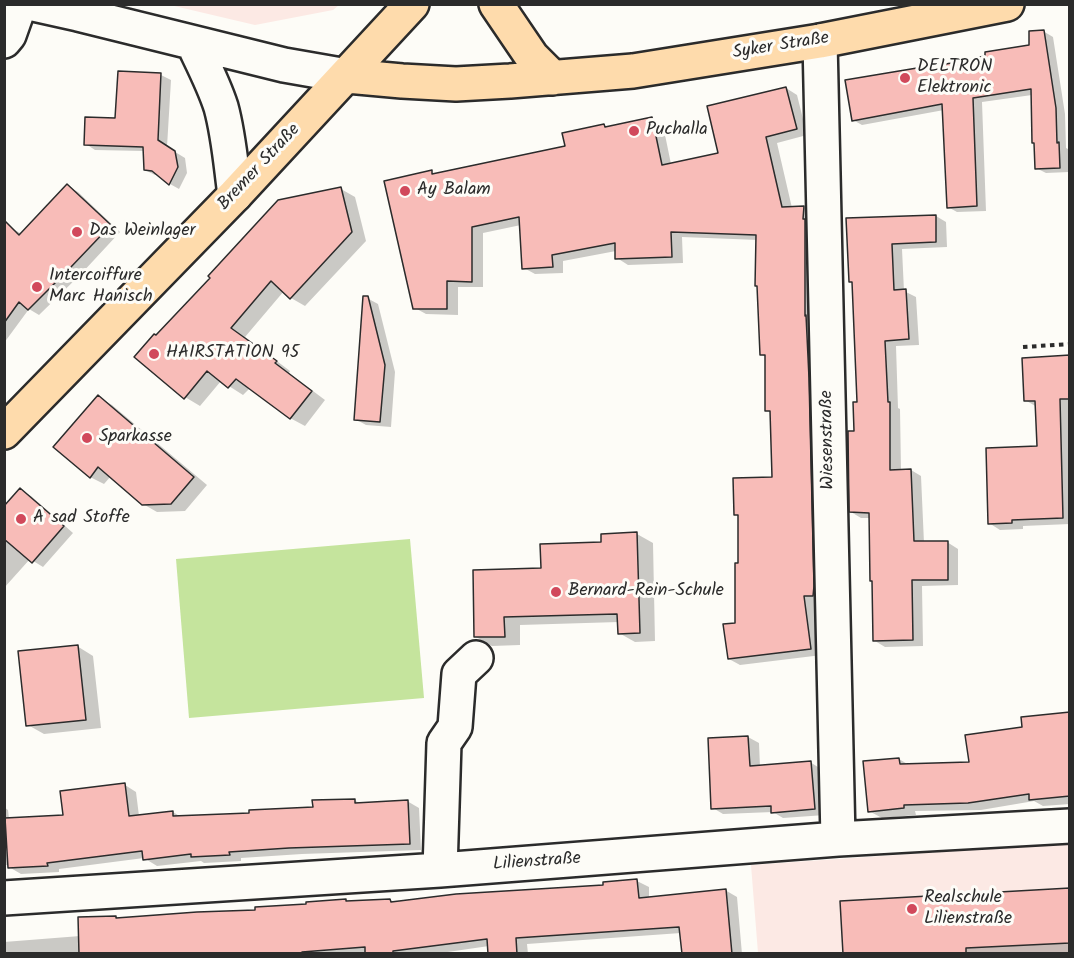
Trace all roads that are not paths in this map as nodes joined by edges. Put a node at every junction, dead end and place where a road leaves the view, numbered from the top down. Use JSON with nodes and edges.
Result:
{"nodes":[{"id":1,"x":20,"y":4,"type":"edge"},
{"id":2,"x":33,"y":4,"type":"edge"},
{"id":3,"x":412,"y":4,"type":"edge"},
{"id":4,"x":496,"y":4,"type":"edge"},
{"id":5,"x":1007,"y":4,"type":"edge"},
{"id":6,"x":4,"y":41,"type":"edge"},
{"id":7,"x":820,"y":41,"type":"junction"},
{"id":8,"x":193,"y":43,"type":"junction"},
{"id":9,"x":347,"y":76,"type":"junction"},
{"id":10,"x":553,"y":78,"type":"junction"},
{"id":11,"x":235,"y":195,"type":"junction"},
{"id":12,"x":4,"y":432,"type":"edge"},
{"id":13,"x":476,"y":658,"type":"dead end"},
{"id":14,"x":1070,"y":826,"type":"edge"},
{"id":15,"x":838,"y":839,"type":"junction"},
{"id":16,"x":440,"y":870,"type":"junction"},
{"id":17,"x":4,"y":898,"type":"edge"}],
"edges":[{"from":1,"to":6,"type":"street"},
{"from":2,"to":8,"type":"street"},
{"from":3,"to":9,"type":"main road","name":"Bremer Straße"},
{"from":4,"to":10,"type":"main road"},
{"from":5,"to":7,"type":"main road","name":"Syker Straße"},
{"from":7,"to":10,"type":"main road","name":"Syker Straße"},
{"from":7,"to":15,"type":"street","name":"Wiesenstraße"},
{"from":8,"to":9,"type":"street"},
{"from":8,"to":11,"type":"street"},
{"from":9,"to":10,"type":"main road","name":"Syker Straße"},
{"from":9,"to":11,"type":"main road","name":"Bremer Straße"},
{"from":11,"to":12,"type":"main road","name":"Bremer Straße"},
{"from":13,"to":16,"type":"street"},
{"from":14,"to":15,"type":"street","name":"Lilienstraße"},
{"from":15,"to":16,"type":"street","name":"Lilienstraße"},
{"from":16,"to":17,"type":"street","name":"Lilienstraße"}]}
